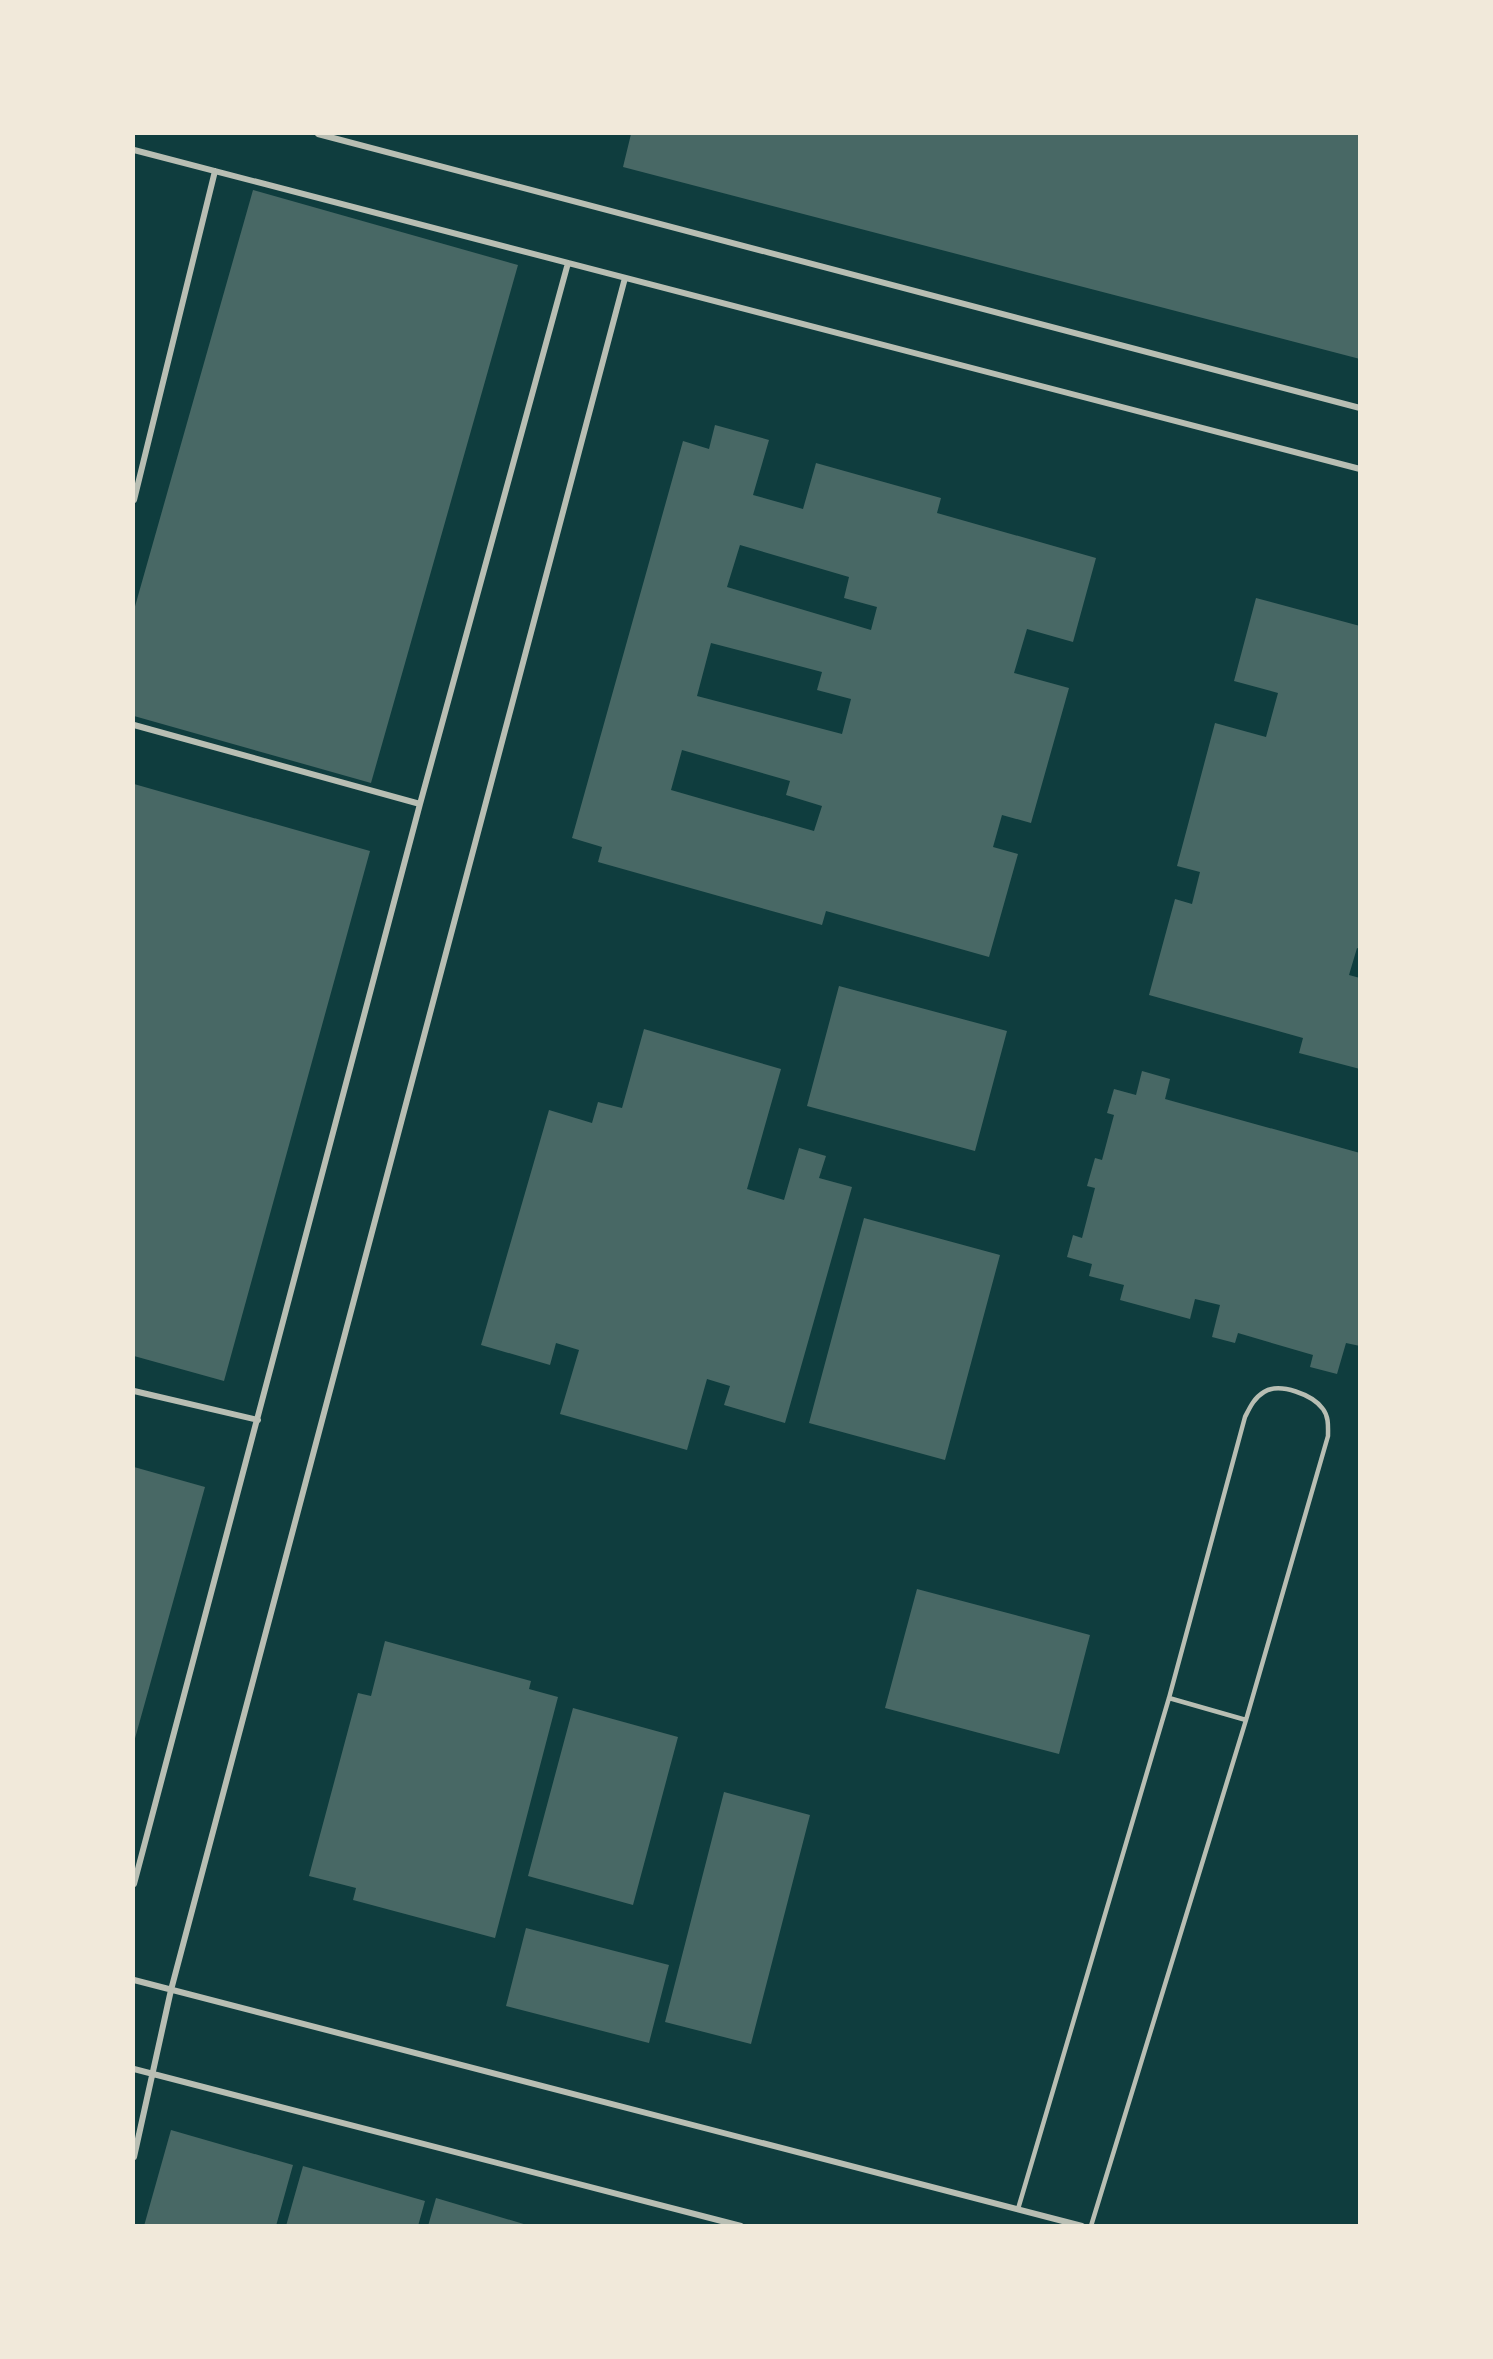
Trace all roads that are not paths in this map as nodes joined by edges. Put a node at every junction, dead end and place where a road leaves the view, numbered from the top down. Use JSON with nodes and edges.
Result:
{"nodes":[{"id":1,"x":318,"y":134,"type":"edge"},
{"id":2,"x":134,"y":150,"type":"edge"},
{"id":3,"x":215,"y":171,"type":"junction"},
{"id":4,"x":568,"y":263,"type":"junction"},
{"id":5,"x":625,"y":278,"type":"junction"},
{"id":6,"x":1359,"y":408,"type":"edge"},
{"id":7,"x":1359,"y":469,"type":"edge"},
{"id":8,"x":134,"y":500,"type":"edge"},
{"id":9,"x":134,"y":725,"type":"edge"},
{"id":10,"x":420,"y":804,"type":"junction"},
{"id":11,"x":134,"y":1391,"type":"edge"},
{"id":12,"x":258,"y":1420,"type":"junction"},
{"id":13,"x":1169,"y":1698,"type":"junction"},
{"id":14,"x":1246,"y":1720,"type":"junction"},
{"id":15,"x":134,"y":1884,"type":"edge"},
{"id":16,"x":134,"y":1980,"type":"edge"},
{"id":17,"x":171,"y":1990,"type":"junction"},
{"id":18,"x":134,"y":2069,"type":"edge"},
{"id":19,"x":152,"y":2074,"type":"junction"},
{"id":20,"x":134,"y":2157,"type":"edge"},
{"id":21,"x":1018,"y":2209,"type":"junction"},
{"id":22,"x":739,"y":2225,"type":"edge"},
{"id":23,"x":1082,"y":2226,"type":"edge"},
{"id":24,"x":1091,"y":2226,"type":"edge"}],
"edges":[{"from":1,"to":6,"type":"street"},
{"from":2,"to":3,"type":"street"},
{"from":3,"to":4,"type":"street"},
{"from":3,"to":8,"type":"street"},
{"from":4,"to":5,"type":"street"},
{"from":4,"to":10,"type":"street"},
{"from":5,"to":7,"type":"street"},
{"from":5,"to":17,"type":"street"},
{"from":9,"to":10,"type":"street"},
{"from":10,"to":12,"type":"street"},
{"from":11,"to":12,"type":"street"},
{"from":12,"to":15,"type":"street"},
{"from":13,"to":14,"type":"lane"},
{"from":13,"to":14,"type":"lane"},
{"from":13,"to":21,"type":"lane"},
{"from":14,"to":24,"type":"lane"},
{"from":16,"to":17,"type":"street"},
{"from":17,"to":19,"type":"street"},
{"from":17,"to":21,"type":"street"},
{"from":18,"to":19,"type":"street"},
{"from":19,"to":20,"type":"street"},
{"from":19,"to":22,"type":"street"},
{"from":21,"to":23,"type":"street"}]}
